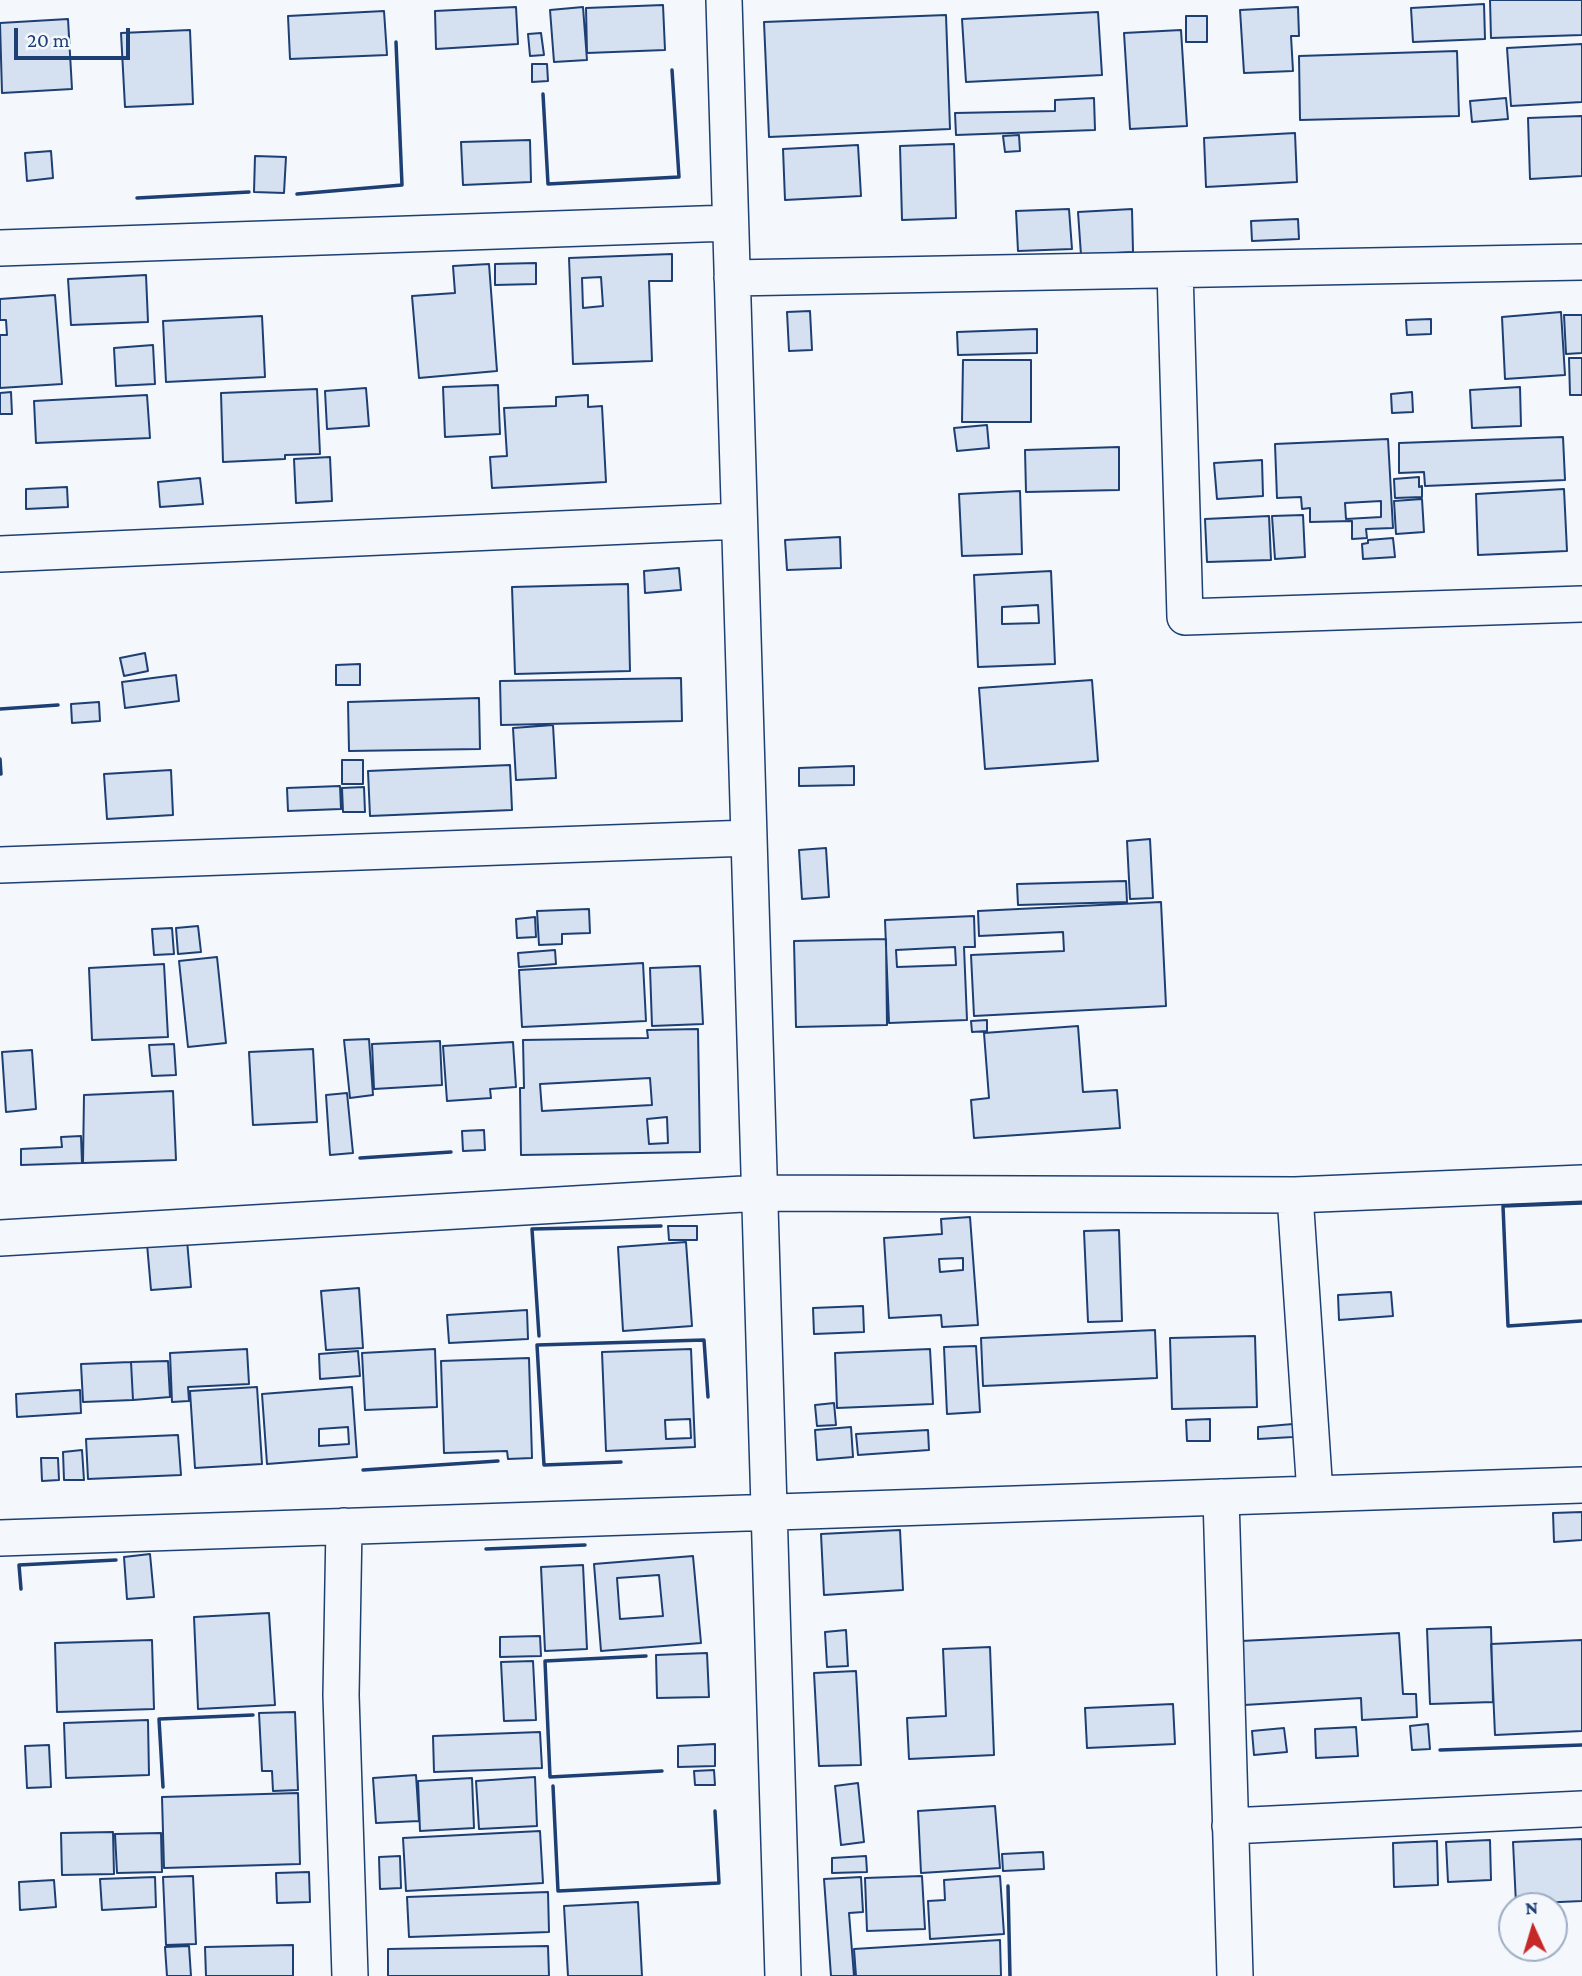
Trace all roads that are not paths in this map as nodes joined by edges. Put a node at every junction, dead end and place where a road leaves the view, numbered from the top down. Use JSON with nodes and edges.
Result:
{"nodes":[{"id":1,"x":723,"y":0,"type":"edge"},
{"id":2,"x":730,"y":223,"type":"junction"},
{"id":3,"x":0,"y":248,"type":"edge"},
{"id":4,"x":1582,"y":262,"type":"edge"},
{"id":5,"x":1175,"y":270,"type":"junction"},
{"id":6,"x":732,"y":278,"type":"junction"},
{"id":7,"x":740,"y":521,"type":"junction"},
{"id":8,"x":0,"y":554,"type":"edge"},
{"id":9,"x":1582,"y":604,"type":"edge"},
{"id":10,"x":749,"y":838,"type":"junction"},
{"id":11,"x":0,"y":865,"type":"edge"},
{"id":12,"x":1582,"y":1183,"type":"edge"},
{"id":13,"x":760,"y":1193,"type":"junction"},
{"id":14,"x":1295,"y":1195,"type":"junction"},
{"id":15,"x":0,"y":1238,"type":"edge"},
{"id":16,"x":1582,"y":1485,"type":"edge"},
{"id":17,"x":1315,"y":1494,"type":"junction"},
{"id":18,"x":1221,"y":1497,"type":"junction"},
{"id":19,"x":769,"y":1512,"type":"junction"},
{"id":20,"x":344,"y":1526,"type":"junction"},
{"id":21,"x":0,"y":1538,"type":"edge"},
{"id":22,"x":1582,"y":1809,"type":"edge"},
{"id":23,"x":1230,"y":1826,"type":"junction"},
{"id":24,"x":350,"y":1976,"type":"edge"},
{"id":25,"x":783,"y":1976,"type":"edge"},
{"id":26,"x":1234,"y":1976,"type":"edge"}],
"edges":[{"from":1,"to":2,"type":"street"},
{"from":2,"to":3,"type":"street"},
{"from":2,"to":6,"type":"street"},
{"from":4,"to":5,"type":"street"},
{"from":5,"to":6,"type":"street"},
{"from":5,"to":9,"type":"street"},
{"from":6,"to":7,"type":"street"},
{"from":7,"to":8,"type":"street"},
{"from":7,"to":10,"type":"street"},
{"from":10,"to":11,"type":"street"},
{"from":10,"to":13,"type":"street"},
{"from":12,"to":14,"type":"street"},
{"from":13,"to":14,"type":"street"},
{"from":13,"to":15,"type":"street"},
{"from":13,"to":19,"type":"street"},
{"from":14,"to":17,"type":"street"},
{"from":16,"to":17,"type":"street"},
{"from":17,"to":18,"type":"street"},
{"from":18,"to":19,"type":"street"},
{"from":18,"to":23,"type":"street"},
{"from":19,"to":20,"type":"street"},
{"from":19,"to":25,"type":"street"},
{"from":20,"to":21,"type":"street"},
{"from":20,"to":24,"type":"street"},
{"from":22,"to":23,"type":"street"},
{"from":23,"to":26,"type":"street"}]}
